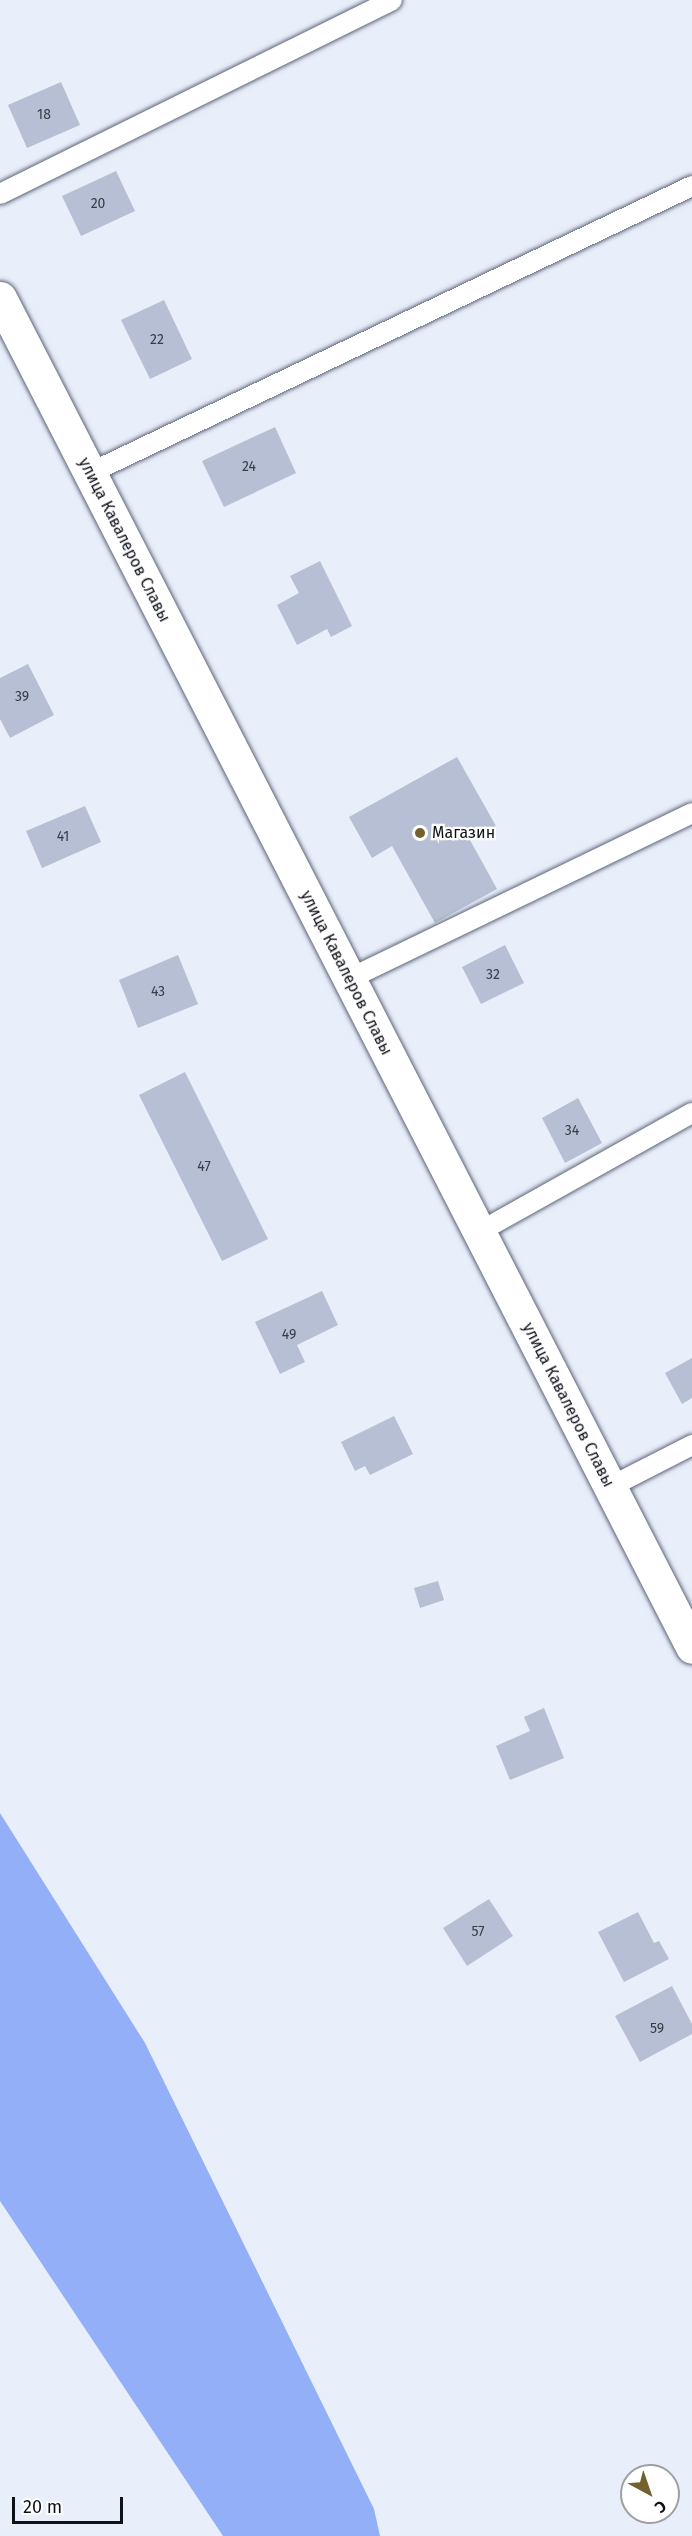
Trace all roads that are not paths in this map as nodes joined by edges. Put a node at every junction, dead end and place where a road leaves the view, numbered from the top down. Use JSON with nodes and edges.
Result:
{"nodes":[{"id":1,"x":392,"y":0,"type":"edge"},
{"id":2,"x":692,"y":186,"type":"edge"},
{"id":3,"x":0,"y":194,"type":"edge"},
{"id":4,"x":0,"y":298,"type":"edge"},
{"id":5,"x":90,"y":473,"type":"junction"},
{"id":6,"x":692,"y":813,"type":"edge"},
{"id":7,"x":349,"y":979,"type":"junction"},
{"id":8,"x":692,"y":1113,"type":"edge"},
{"id":9,"x":479,"y":1232,"type":"junction"},
{"id":10,"x":692,"y":1444,"type":"edge"},
{"id":11,"x":610,"y":1487,"type":"junction"},
{"id":12,"x":692,"y":1647,"type":"edge"}],
"edges":[{"from":1,"to":3,"type":"lane"},
{"from":2,"to":5,"type":"lane"},
{"from":4,"to":5,"type":"street","name":"улица Кавалеров Славы"},
{"from":5,"to":7,"type":"street","name":"улица Кавалеров Славы"},
{"from":6,"to":7,"type":"lane"},
{"from":7,"to":9,"type":"street","name":"улица Кавалеров Славы"},
{"from":8,"to":9,"type":"lane"},
{"from":9,"to":11,"type":"street","name":"улица Кавалеров Славы"},
{"from":10,"to":11,"type":"lane"},
{"from":11,"to":12,"type":"street","name":"улица Кавалеров Славы"}]}
